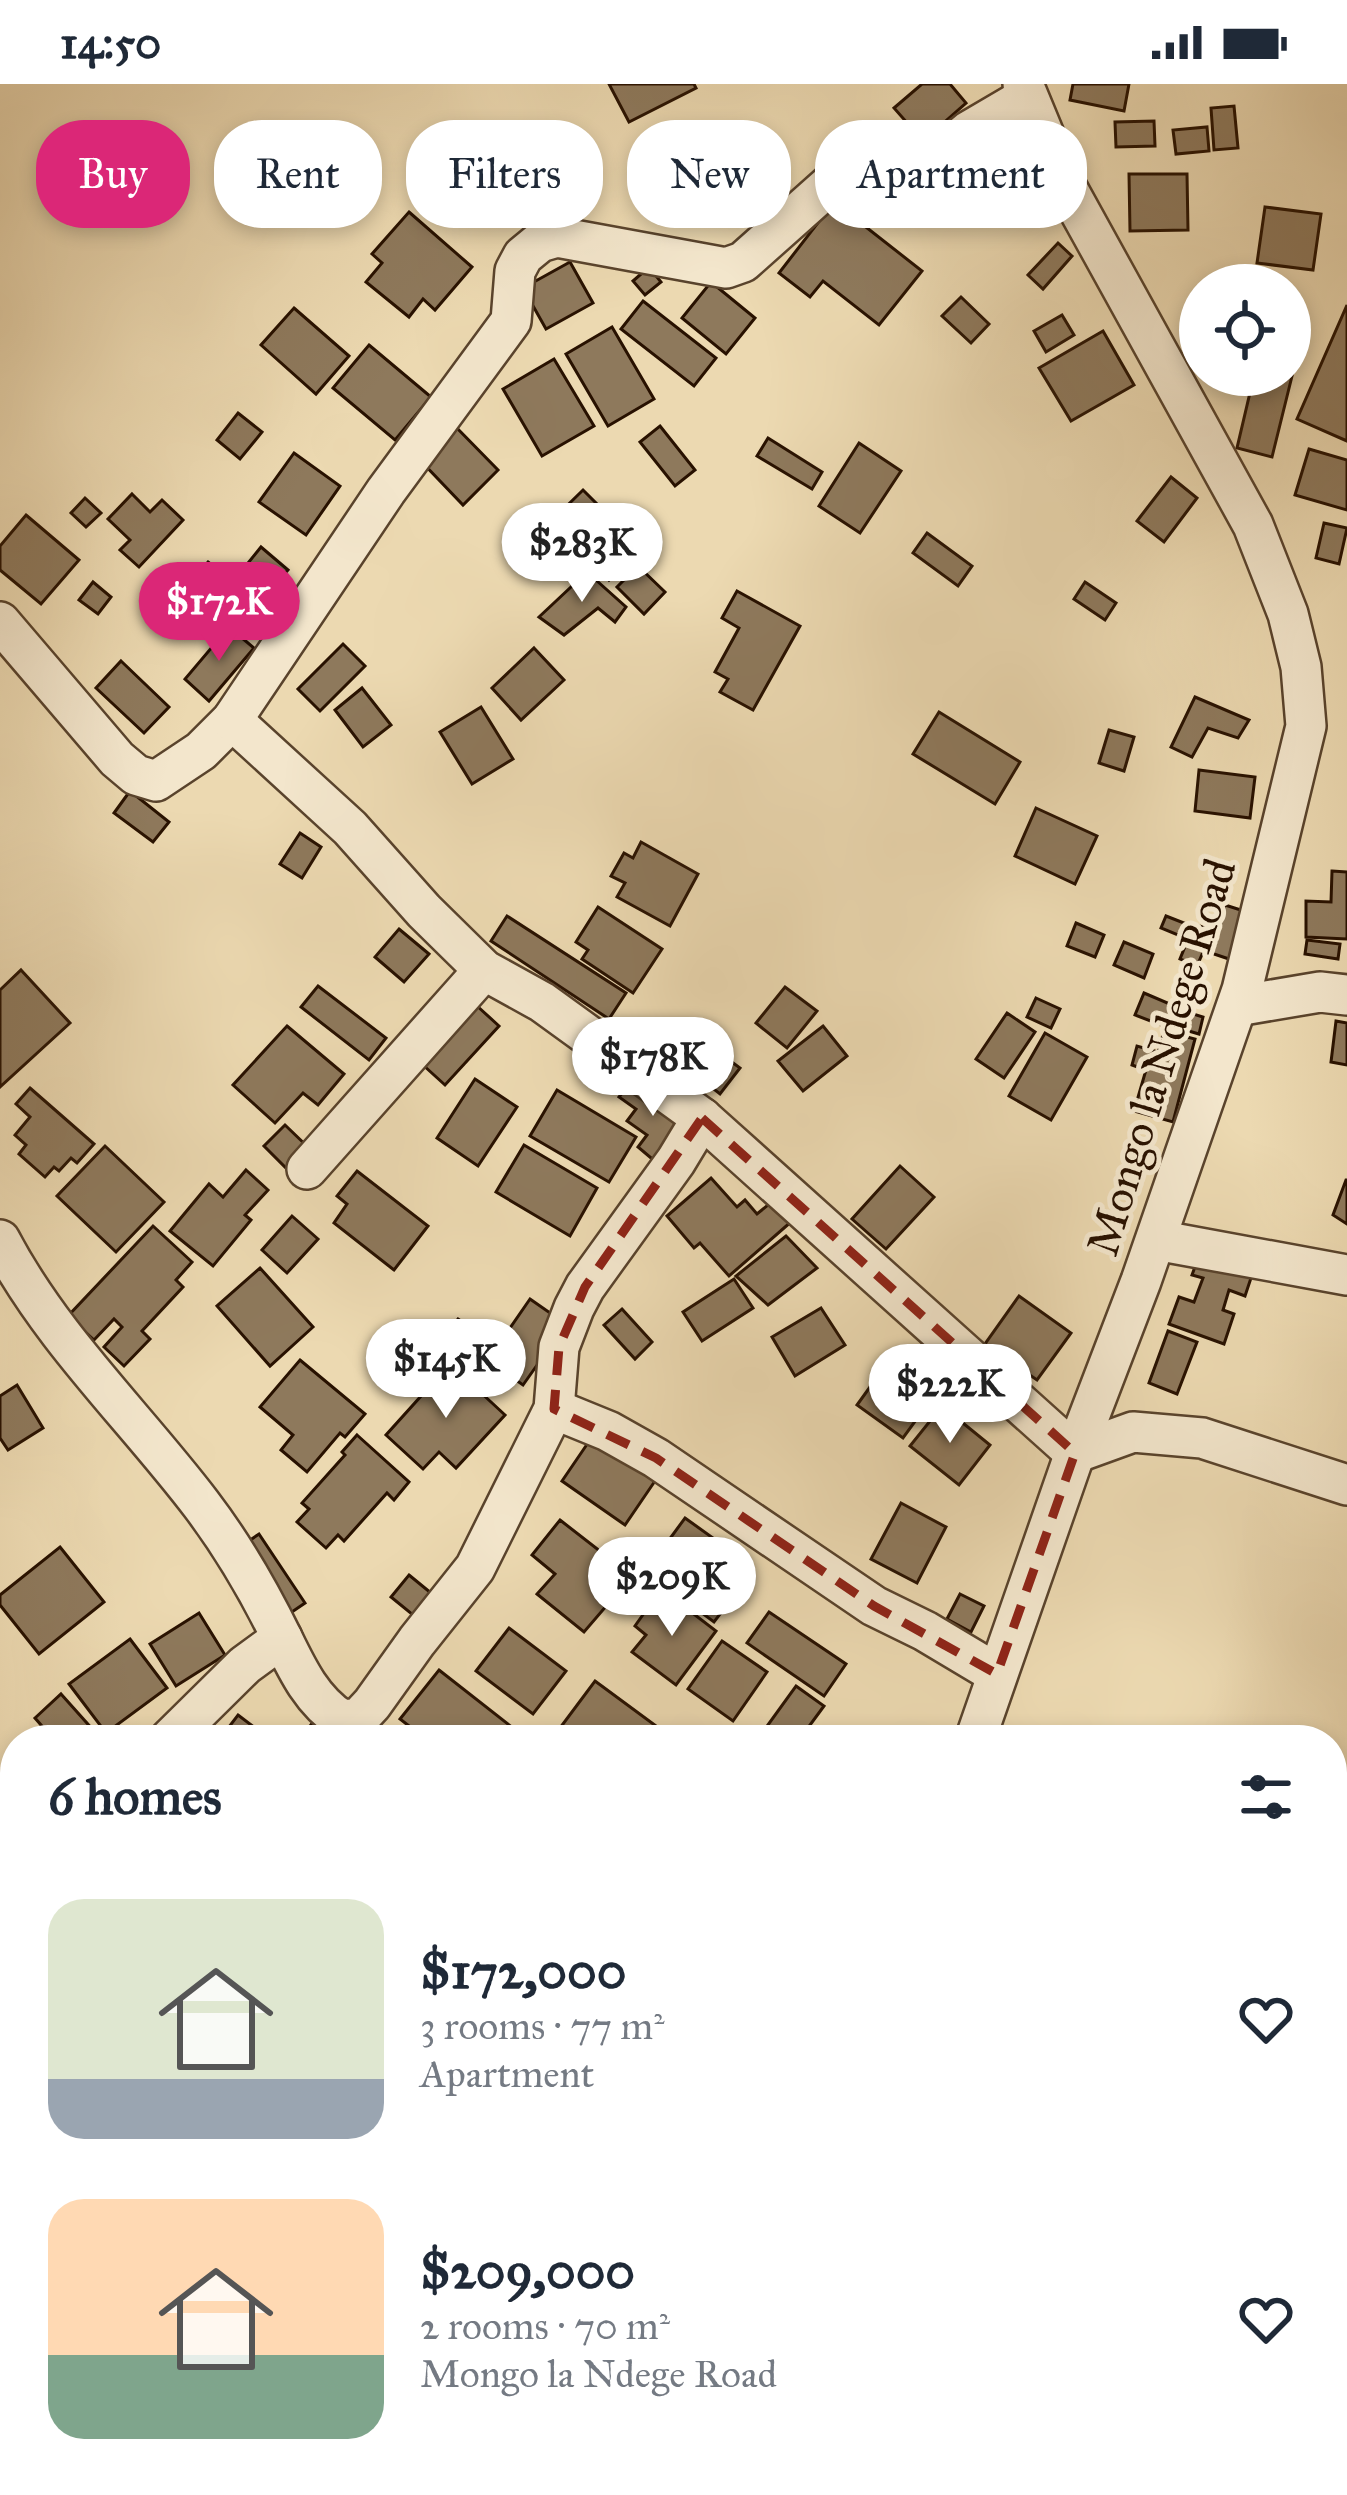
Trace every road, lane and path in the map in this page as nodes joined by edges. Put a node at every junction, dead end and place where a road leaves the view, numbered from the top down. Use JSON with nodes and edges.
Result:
{"nodes":[{"id":1,"x":1025,"y":90,"type":"edge"},
{"id":2,"x":0,"y":622,"type":"edge"},
{"id":3,"x":232,"y":720,"type":"junction"},
{"id":4,"x":484,"y":970,"type":"junction"},
{"id":5,"x":1347,"y":995,"type":"edge"},
{"id":6,"x":1237,"y":1006,"type":"junction"},
{"id":7,"x":702,"y":1118,"type":"junction"},
{"id":8,"x":307,"y":1169,"type":"dead end"},
{"id":9,"x":1156,"y":1240,"type":"junction"},
{"id":10,"x":2,"y":1249,"type":"edge"},
{"id":11,"x":1347,"y":1275,"type":"edge"},
{"id":12,"x":554,"y":1409,"type":"junction"},
{"id":13,"x":1075,"y":1453,"type":"junction"},
{"id":14,"x":1347,"y":1485,"type":"edge"},
{"id":15,"x":282,"y":1638,"type":"junction"},
{"id":16,"x":997,"y":1674,"type":"junction"},
{"id":17,"x":184,"y":1725,"type":"edge"},
{"id":18,"x":980,"y":1725,"type":"edge"}],
"edges":[{"from":1,"to":3,"type":"street"},
{"from":1,"to":6,"type":"street","name":"Mongo la Ndege Road"},
{"from":2,"to":3,"type":"street"},
{"from":3,"to":4,"type":"street"},
{"from":4,"to":7,"type":"street"},
{"from":4,"to":8,"type":"street"},
{"from":5,"to":6,"type":"street"},
{"from":6,"to":9,"type":"street","name":"Mongo la Ndege Road"},
{"from":7,"to":12,"type":"street"},
{"from":7,"to":13,"type":"street"},
{"from":9,"to":11,"type":"street"},
{"from":9,"to":13,"type":"street","name":"Mongo la Ndege Road"},
{"from":10,"to":15,"type":"street"},
{"from":12,"to":15,"type":"street"},
{"from":12,"to":16,"type":"street"},
{"from":13,"to":14,"type":"street"},
{"from":13,"to":16,"type":"street","name":"Mongo la Ndege Road"},
{"from":15,"to":17,"type":"street"},
{"from":16,"to":18,"type":"street","name":"Mongo la Ndege Road"}]}
